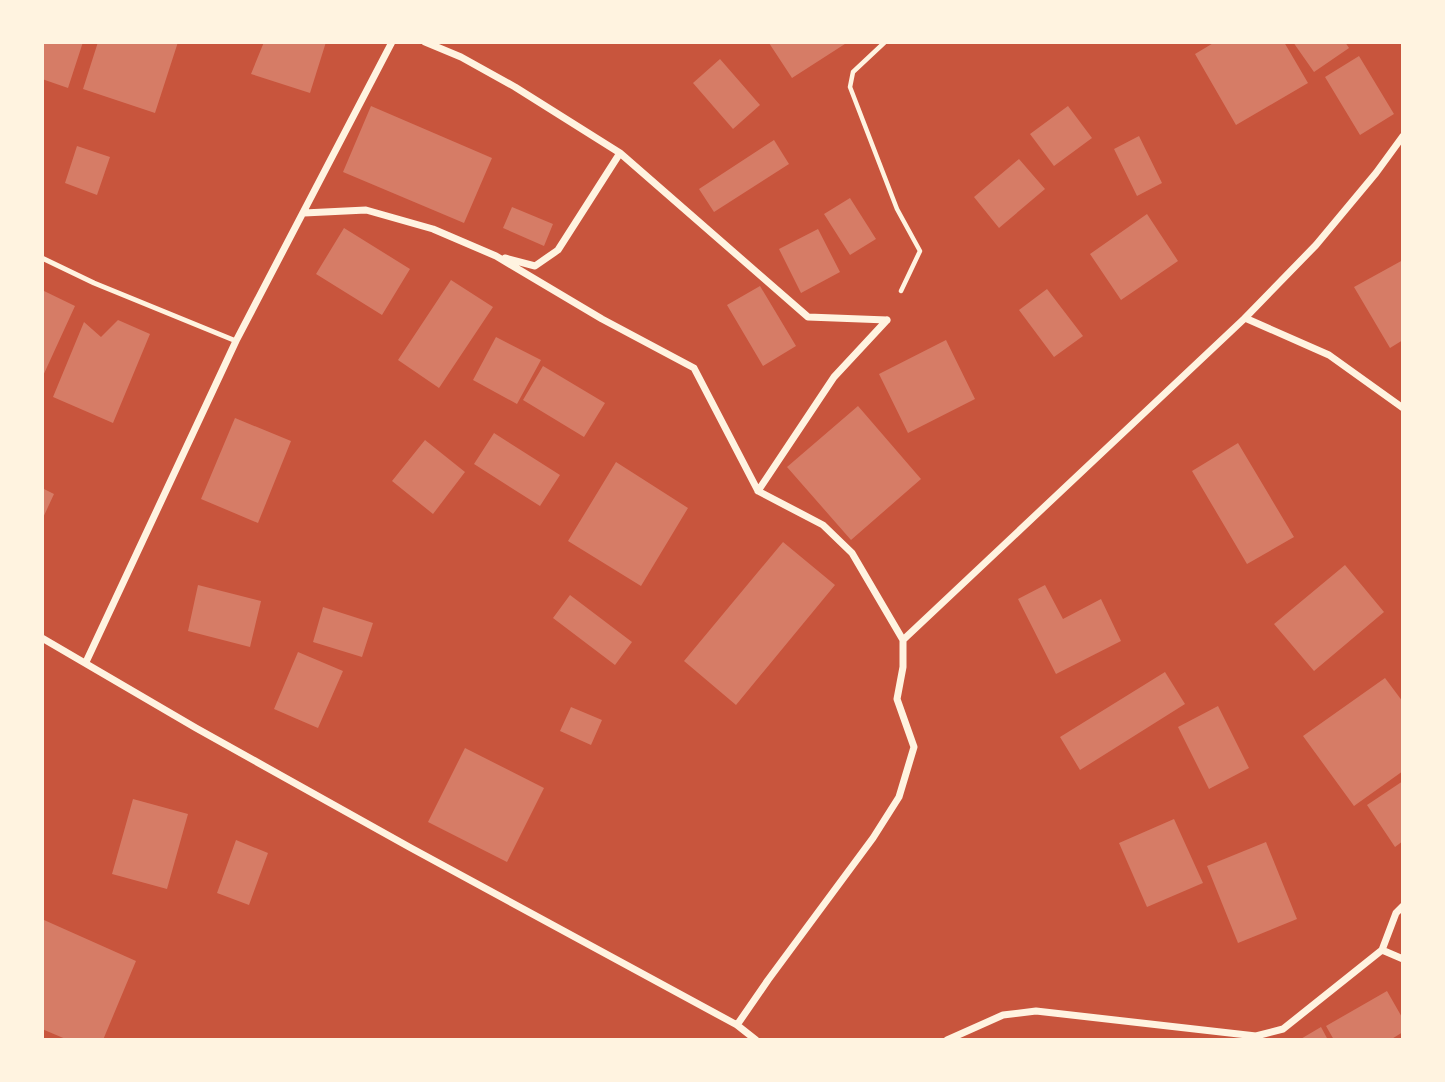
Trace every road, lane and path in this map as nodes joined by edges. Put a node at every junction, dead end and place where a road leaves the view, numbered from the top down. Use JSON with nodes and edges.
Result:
{"nodes":[{"id":1,"x":392,"y":42,"type":"edge"},
{"id":2,"x":425,"y":42,"type":"edge"},
{"id":3,"x":885,"y":42,"type":"edge"},
{"id":4,"x":1403,"y":136,"type":"edge"},
{"id":5,"x":620,"y":153,"type":"junction"},
{"id":6,"x":304,"y":213,"type":"junction"},
{"id":7,"x":496,"y":256,"type":"junction"},
{"id":8,"x":42,"y":258,"type":"edge"},
{"id":9,"x":1245,"y":317,"type":"junction"},
{"id":10,"x":887,"y":320,"type":"junction"},
{"id":11,"x":236,"y":341,"type":"junction"},
{"id":12,"x":1403,"y":408,"type":"edge"},
{"id":13,"x":758,"y":491,"type":"junction"},
{"id":14,"x":42,"y":638,"type":"edge"},
{"id":15,"x":903,"y":640,"type":"junction"},
{"id":16,"x":86,"y":662,"type":"junction"},
{"id":17,"x":1403,"y":906,"type":"edge"},
{"id":18,"x":1382,"y":950,"type":"junction"},
{"id":19,"x":1403,"y":959,"type":"edge"},
{"id":20,"x":737,"y":1025,"type":"junction"},
{"id":21,"x":755,"y":1040,"type":"edge"},
{"id":22,"x":947,"y":1040,"type":"edge"}],
"edges":[{"from":1,"to":6,"type":"street"},
{"from":2,"to":5,"type":"street"},
{"from":3,"to":10,"type":"path"},
{"from":4,"to":9,"type":"street"},
{"from":5,"to":7,"type":"street"},
{"from":5,"to":10,"type":"street"},
{"from":6,"to":7,"type":"street"},
{"from":6,"to":11,"type":"street"},
{"from":7,"to":13,"type":"street"},
{"from":8,"to":11,"type":"lane"},
{"from":9,"to":12,"type":"street"},
{"from":9,"to":15,"type":"street"},
{"from":10,"to":13,"type":"street"},
{"from":11,"to":16,"type":"street"},
{"from":13,"to":15,"type":"street"},
{"from":14,"to":16,"type":"street"},
{"from":15,"to":20,"type":"street"},
{"from":16,"to":20,"type":"street"},
{"from":17,"to":18,"type":"street"},
{"from":18,"to":19,"type":"street"},
{"from":18,"to":22,"type":"street"},
{"from":20,"to":21,"type":"street"}]}
